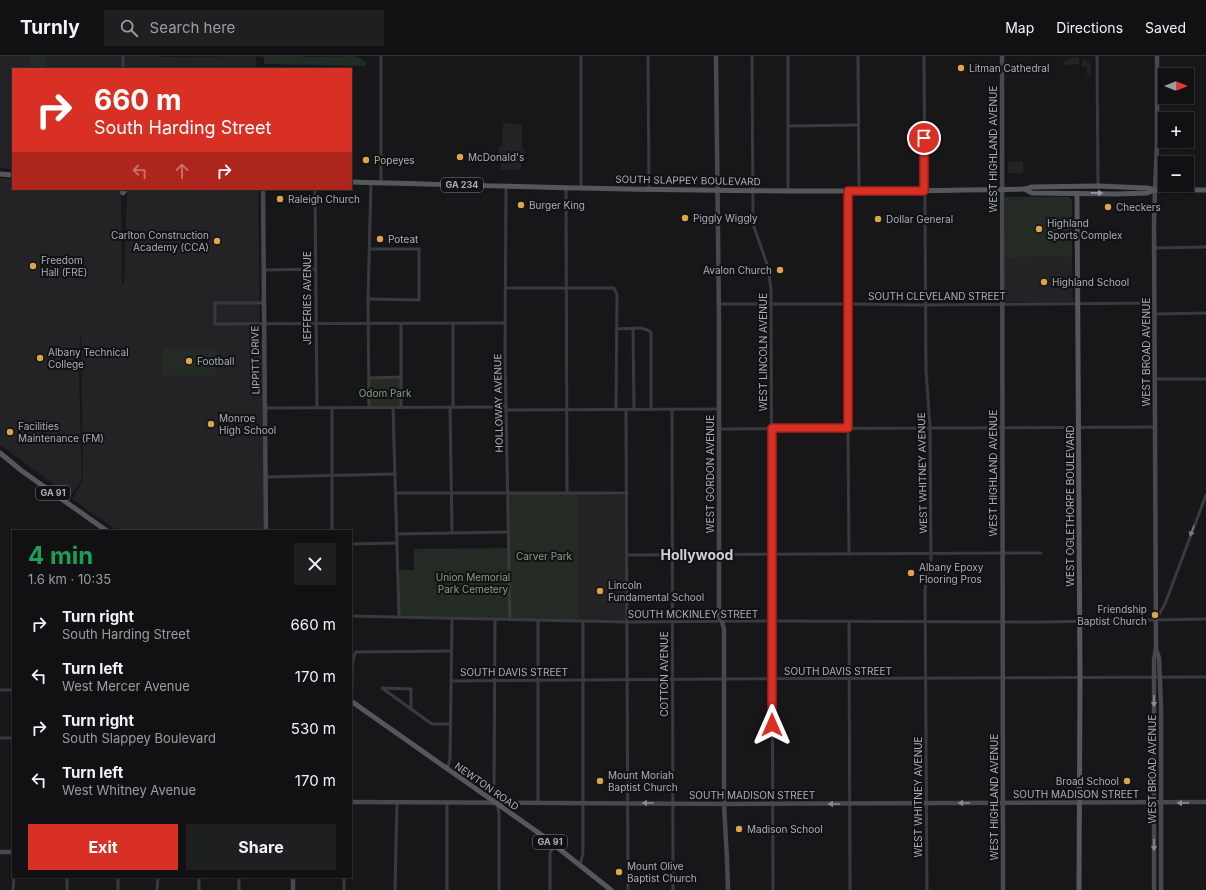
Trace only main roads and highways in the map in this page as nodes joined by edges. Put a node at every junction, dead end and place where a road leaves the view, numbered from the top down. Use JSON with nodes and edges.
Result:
{"nodes":[{"id":1,"x":0,"y":174,"type":"edge"},
{"id":2,"x":12,"y":175,"type":"edge"},
{"id":3,"x":352,"y":182,"type":"edge"},
{"id":4,"x":1067,"y":187,"type":"junction"},
{"id":5,"x":1087,"y":187,"type":"junction"},
{"id":6,"x":1025,"y":189,"type":"junction"},
{"id":7,"x":1155,"y":190,"type":"junction"},
{"id":8,"x":1206,"y":190,"type":"edge"},
{"id":9,"x":1077,"y":193,"type":"junction"},
{"id":10,"x":0,"y":453,"type":"edge"},
{"id":11,"x":106,"y":530,"type":"edge"},
{"id":12,"x":352,"y":702,"type":"edge"},
{"id":13,"x":611,"y":890,"type":"edge"},
{"id":14,"x":1079,"y":890,"type":"edge"}],
"edges":[{"from":1,"to":2,"type":"main road"},
{"from":3,"to":6,"type":"main road","name":"SOUTH SLAPPEY BOULEVARD","number":"GA 234"},
{"from":4,"to":5,"type":"main road","name":"SOUTH SLAPPEY BOULEVARD","number":"GA 234"},
{"from":4,"to":6,"type":"main road","name":"SOUTH SLAPPEY BOULEVARD","number":"GA 234"},
{"from":4,"to":9,"type":"main road"},
{"from":5,"to":7,"type":"main road","name":"SOUTH SLAPPEY BOULEVARD"},
{"from":5,"to":9,"type":"main road"},
{"from":6,"to":9,"type":"main road","name":"SOUTH SLAPPEY BOULEVARD","number":"GA 234"},
{"from":7,"to":8,"type":"main road"},
{"from":9,"to":7,"type":"main road","name":"SOUTH SLAPPEY BOULEVARD","one_way":true},
{"from":9,"to":14,"type":"main road","name":"WEST OGLETHORPE BOULEVARD"},
{"from":10,"to":11,"type":"main road","number":"GA 91"},
{"from":12,"to":13,"type":"main road","name":"NEWTON ROAD","number":"GA 91"}]}
